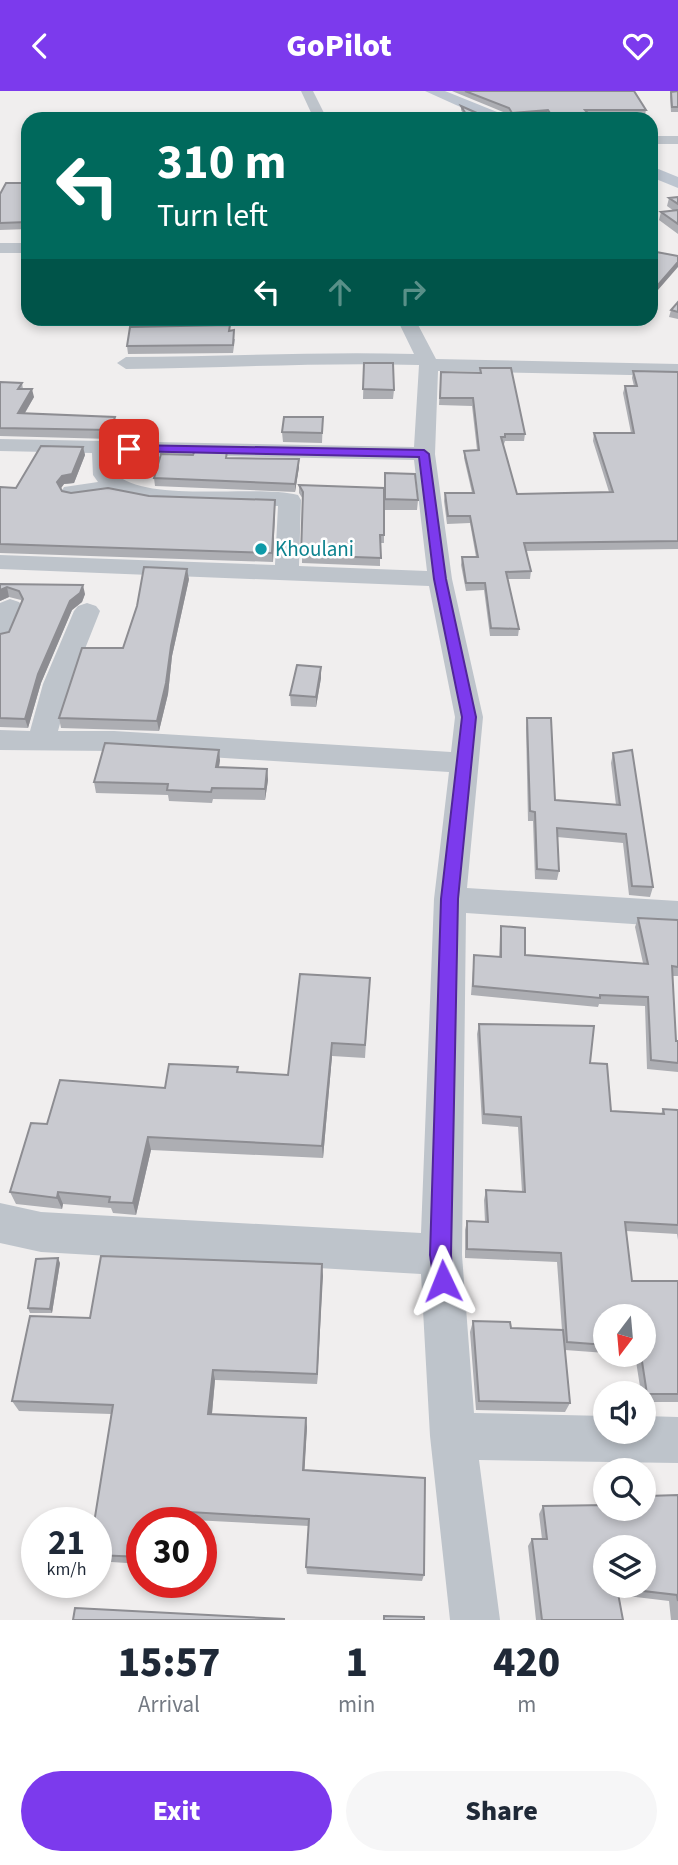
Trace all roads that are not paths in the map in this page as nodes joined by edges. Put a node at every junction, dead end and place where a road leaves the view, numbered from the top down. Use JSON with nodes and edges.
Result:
{"nodes":[{"id":1,"x":307,"y":91,"type":"edge"},
{"id":2,"x":432,"y":91,"type":"edge"},
{"id":3,"x":315,"y":112,"type":"edge"},
{"id":4,"x":484,"y":112,"type":"edge"},
{"id":5,"x":678,"y":140,"type":"edge"},
{"id":6,"x":658,"y":141,"type":"edge"},
{"id":7,"x":658,"y":174,"type":"edge"},
{"id":8,"x":678,"y":183,"type":"edge"},
{"id":9,"x":0,"y":248,"type":"edge"},
{"id":10,"x":21,"y":248,"type":"edge"},
{"id":11,"x":410,"y":326,"type":"edge"},
{"id":12,"x":126,"y":363,"type":"dead end"},
{"id":13,"x":428,"y":363,"type":"junction"},
{"id":14,"x":676,"y":376,"type":"edge"},
{"id":15,"x":0,"y":445,"type":"edge"},
{"id":16,"x":102,"y":448,"type":"junction"},
{"id":17,"x":424,"y":454,"type":"junction"},
{"id":18,"x":116,"y":486,"type":"junction"},
{"id":19,"x":72,"y":492,"type":"edge"},
{"id":20,"x":0,"y":562,"type":"edge"},
{"id":21,"x":287,"y":573,"type":"junction"},
{"id":22,"x":440,"y":579,"type":"junction"},
{"id":23,"x":10,"y":607,"type":"dead end"},
{"id":24,"x":87,"y":611,"type":"dead end"},
{"id":25,"x":0,"y":633,"type":"edge"},
{"id":26,"x":0,"y":740,"type":"edge"},
{"id":27,"x":41,"y":741,"type":"junction"},
{"id":28,"x":464,"y":763,"type":"junction"},
{"id":29,"x":450,"y":899,"type":"junction"},
{"id":30,"x":678,"y":914,"type":"edge"},
{"id":31,"x":0,"y":1223,"type":"edge"},
{"id":32,"x":441,"y":1255,"type":"junction"},
{"id":33,"x":453,"y":1436,"type":"junction"},
{"id":34,"x":678,"y":1440,"type":"edge"},
{"id":35,"x":475,"y":1620,"type":"edge"}],
"edges":[{"from":1,"to":3,"type":"street"},
{"from":2,"to":4,"type":"street"},
{"from":5,"to":6,"type":"street"},
{"from":7,"to":8,"type":"street"},
{"from":9,"to":10,"type":"street"},
{"from":11,"to":13,"type":"street"},
{"from":12,"to":13,"type":"street"},
{"from":13,"to":14,"type":"street"},
{"from":13,"to":17,"type":"street"},
{"from":15,"to":16,"type":"street"},
{"from":16,"to":17,"type":"street"},
{"from":16,"to":18,"type":"street"},
{"from":17,"to":22,"type":"street"},
{"from":18,"to":19,"type":"street"},
{"from":18,"to":21,"type":"street"},
{"from":20,"to":21,"type":"street"},
{"from":21,"to":22,"type":"street"},
{"from":22,"to":28,"type":"street"},
{"from":23,"to":25,"type":"street"},
{"from":24,"to":27,"type":"street"},
{"from":26,"to":27,"type":"street"},
{"from":27,"to":28,"type":"street"},
{"from":28,"to":29,"type":"street"},
{"from":29,"to":30,"type":"street"},
{"from":29,"to":32,"type":"street"},
{"from":31,"to":32,"type":"street"},
{"from":32,"to":33,"type":"street"},
{"from":33,"to":34,"type":"street"},
{"from":33,"to":35,"type":"street"}]}
